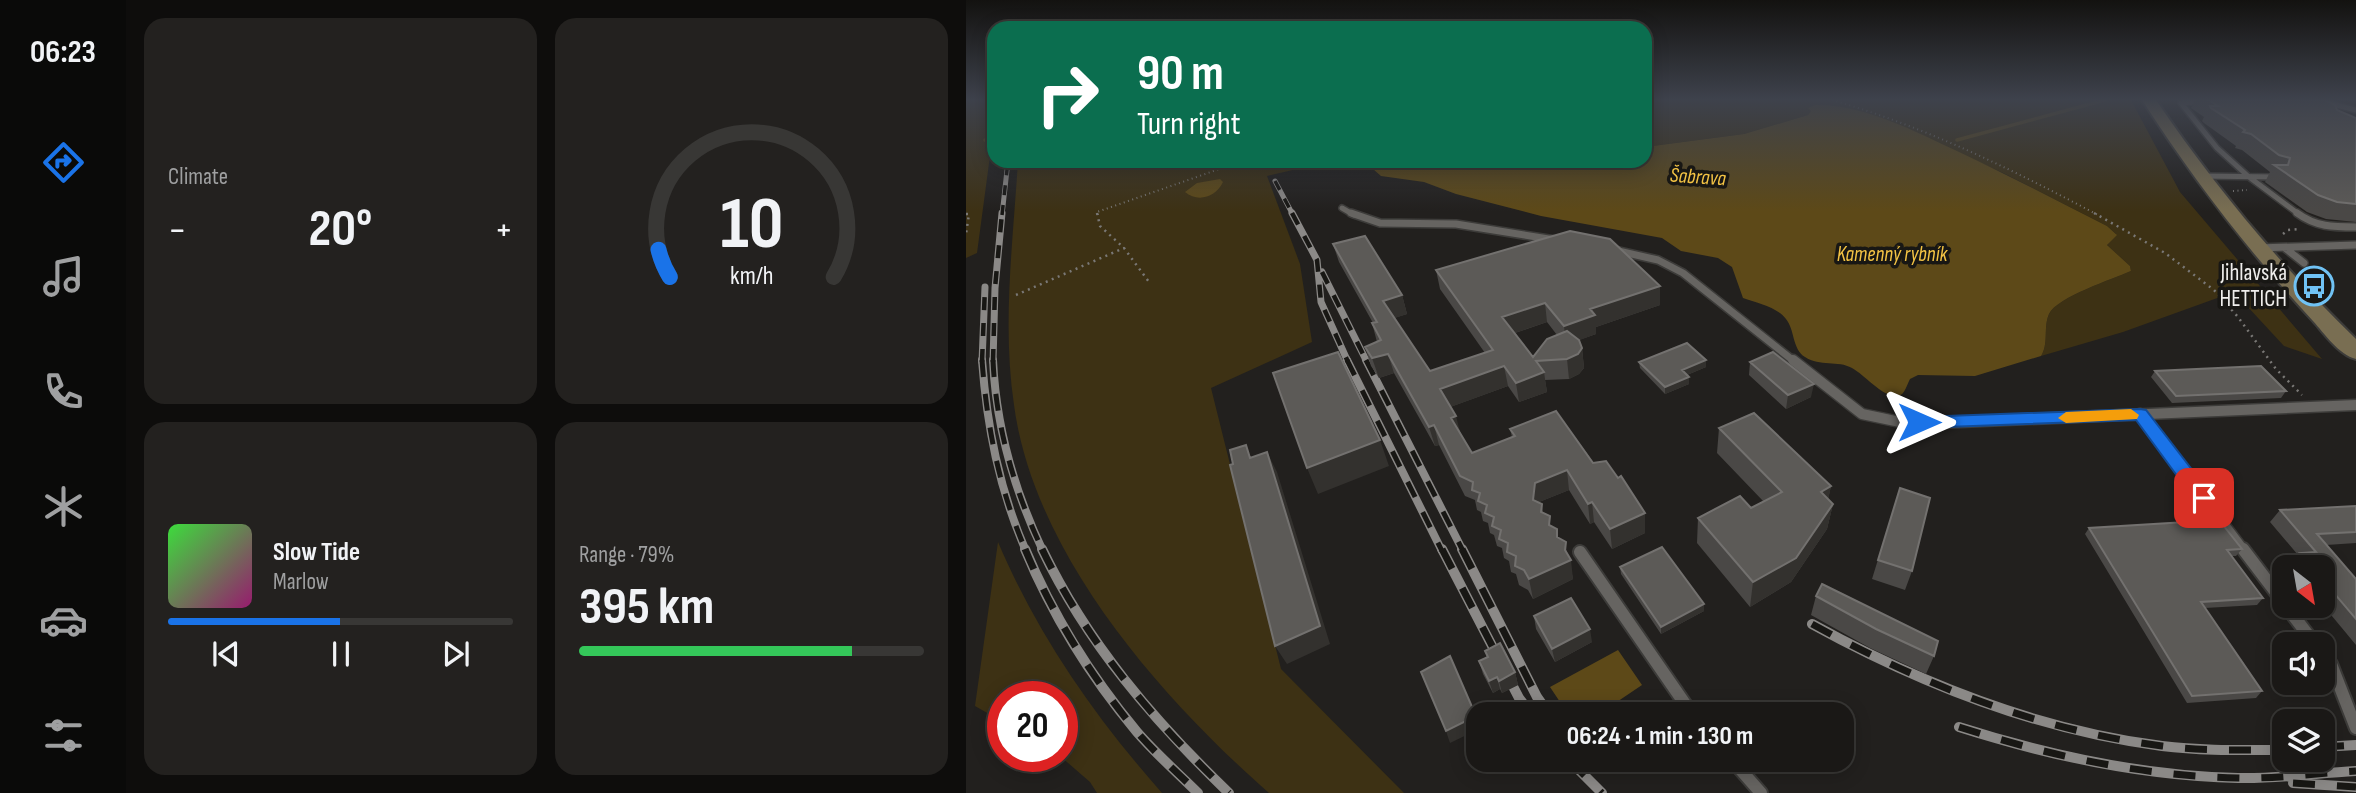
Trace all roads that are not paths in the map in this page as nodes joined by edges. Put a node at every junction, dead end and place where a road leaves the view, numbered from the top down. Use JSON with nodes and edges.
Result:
{"nodes":[{"id":1,"x":2174,"y":137,"type":"edge"},
{"id":2,"x":2208,"y":137,"type":"edge"},
{"id":3,"x":2201,"y":176,"type":"junction"},
{"id":4,"x":2249,"y":177,"type":"junction"},
{"id":5,"x":2276,"y":177,"type":"edge"},
{"id":6,"x":1342,"y":208,"type":"dead end"},
{"id":7,"x":2356,"y":227,"type":"edge"},
{"id":8,"x":1561,"y":241,"type":"edge"},
{"id":9,"x":2356,"y":245,"type":"edge"},
{"id":10,"x":1602,"y":248,"type":"edge"},
{"id":11,"x":2256,"y":248,"type":"junction"},
{"id":12,"x":2285,"y":248,"type":"junction"},
{"id":13,"x":2304,"y":263,"type":"dead end"},
{"id":14,"x":2356,"y":352,"type":"edge"},
{"id":15,"x":2356,"y":405,"type":"edge"},
{"id":16,"x":2140,"y":414,"type":"junction"},
{"id":17,"x":1580,"y":552,"type":"dead end"},
{"id":18,"x":2272,"y":587,"type":"edge"},
{"id":19,"x":2335,"y":674,"type":"edge"},
{"id":20,"x":1684,"y":702,"type":"edge"},
{"id":21,"x":2356,"y":728,"type":"edge"},
{"id":22,"x":1743,"y":772,"type":"edge"},
{"id":23,"x":1761,"y":793,"type":"edge"}],
"edges":[{"from":1,"to":3,"type":"main road"},
{"from":2,"to":4,"type":"lane"},
{"from":3,"to":4,"type":"lane"},
{"from":3,"to":11,"type":"main road"},
{"from":4,"to":5,"type":"lane"},
{"from":4,"to":7,"type":"lane"},
{"from":6,"to":8,"type":"lane"},
{"from":9,"to":12,"type":"lane"},
{"from":10,"to":16,"type":"lane"},
{"from":11,"to":12,"type":"lane"},
{"from":11,"to":14,"type":"main road"},
{"from":12,"to":13,"type":"lane"},
{"from":15,"to":16,"type":"lane"},
{"from":16,"to":18,"type":"lane"},
{"from":17,"to":20,"type":"lane"},
{"from":19,"to":21,"type":"lane"},
{"from":22,"to":23,"type":"lane"}]}
